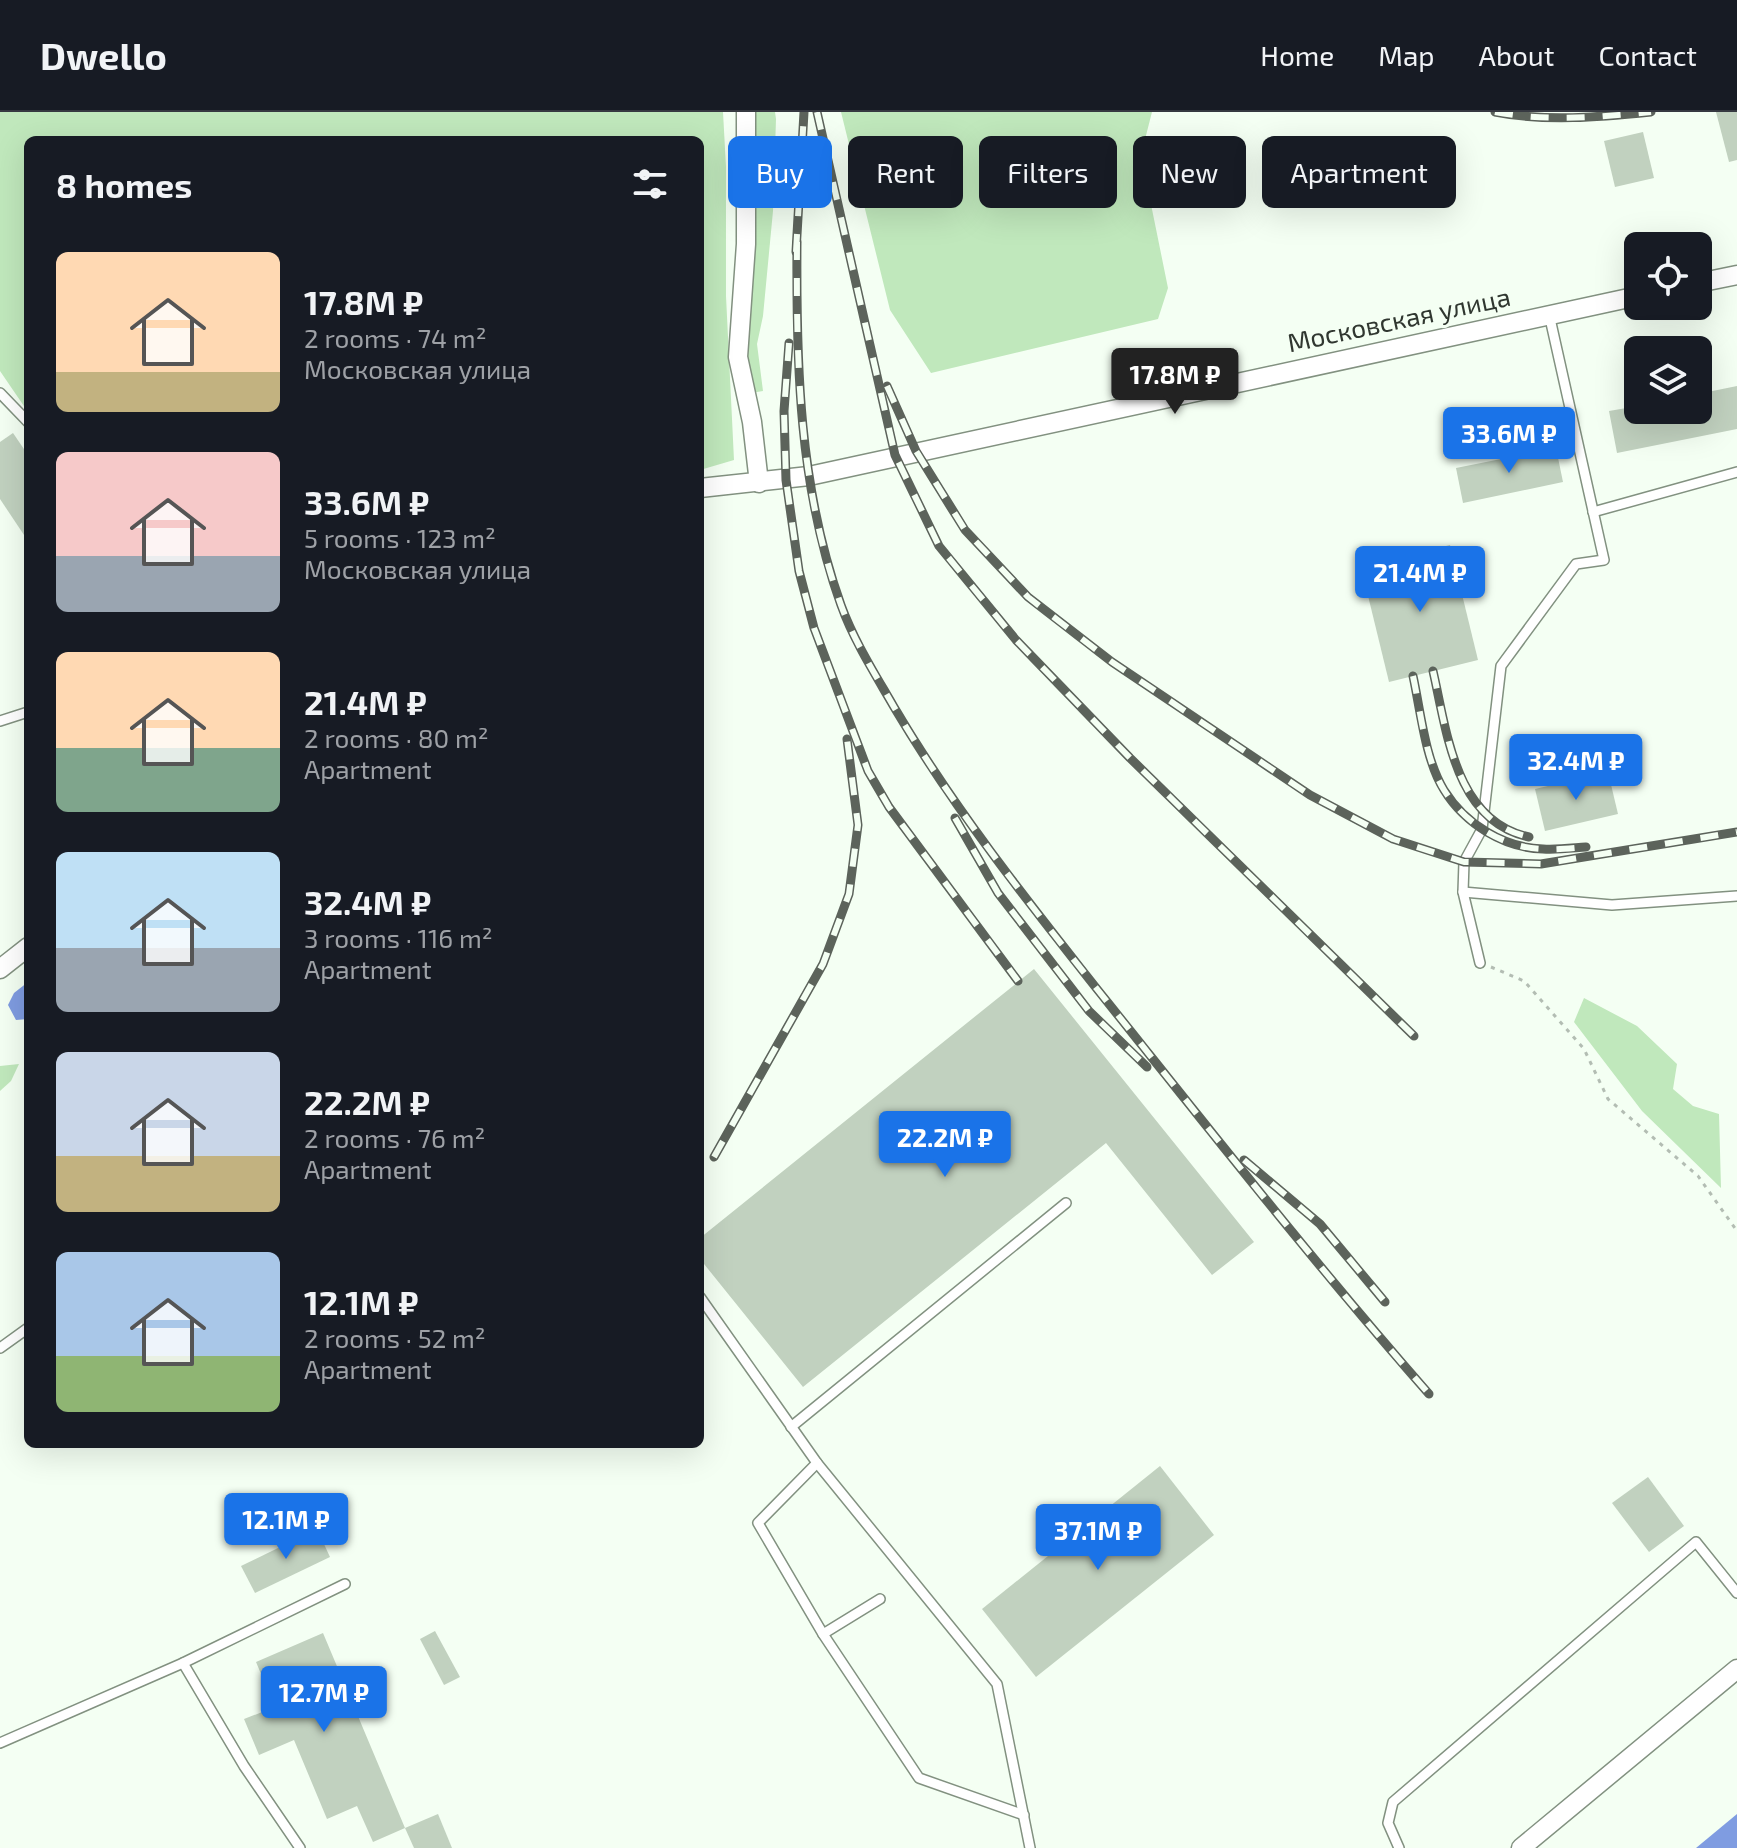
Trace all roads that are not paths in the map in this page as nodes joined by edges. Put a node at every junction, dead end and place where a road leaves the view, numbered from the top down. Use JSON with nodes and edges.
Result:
{"nodes":[{"id":1,"x":746,"y":112,"type":"edge"},
{"id":2,"x":1737,"y":275,"type":"edge"},
{"id":3,"x":1712,"y":280,"type":"edge"},
{"id":4,"x":1624,"y":299,"type":"edge"},
{"id":5,"x":1549,"y":314,"type":"junction"},
{"id":6,"x":0,"y":393,"type":"edge"},
{"id":7,"x":24,"y":418,"type":"edge"},
{"id":8,"x":1737,"y":472,"type":"edge"},
{"id":9,"x":759,"y":483,"type":"junction"},
{"id":10,"x":704,"y":488,"type":"edge"},
{"id":11,"x":1593,"y":512,"type":"junction"},
{"id":12,"x":24,"y":713,"type":"edge"},
{"id":13,"x":0,"y":721,"type":"edge"},
{"id":14,"x":1463,"y":892,"type":"junction"},
{"id":15,"x":1737,"y":896,"type":"edge"},
{"id":16,"x":24,"y":950,"type":"edge"},
{"id":17,"x":1480,"y":963,"type":"road end"},
{"id":18,"x":0,"y":969,"type":"edge"},
{"id":19,"x":1066,"y":1203,"type":"dead end"},
{"id":20,"x":704,"y":1303,"type":"edge"},
{"id":21,"x":24,"y":1331,"type":"edge"},
{"id":22,"x":0,"y":1348,"type":"edge"},
{"id":23,"x":791,"y":1427,"type":"junction"},
{"id":24,"x":817,"y":1463,"type":"junction"},
{"id":25,"x":345,"y":1584,"type":"dead end"},
{"id":26,"x":1737,"y":1593,"type":"edge"},
{"id":27,"x":880,"y":1599,"type":"dead end"},
{"id":28,"x":823,"y":1634,"type":"junction"},
{"id":29,"x":183,"y":1663,"type":"junction"},
{"id":30,"x":1737,"y":1669,"type":"edge"},
{"id":31,"x":0,"y":1743,"type":"edge"},
{"id":32,"x":1024,"y":1815,"type":"junction"},
{"id":33,"x":300,"y":1848,"type":"edge"},
{"id":34,"x":1030,"y":1848,"type":"edge"},
{"id":35,"x":1399,"y":1848,"type":"edge"},
{"id":36,"x":1521,"y":1848,"type":"edge"}],
"edges":[{"from":1,"to":9,"type":"street"},
{"from":2,"to":3,"type":"street"},
{"from":4,"to":5,"type":"street","name":"Московская улица"},
{"from":5,"to":9,"type":"street","name":"Московская улица"},
{"from":5,"to":11,"type":"lane"},
{"from":6,"to":7,"type":"lane"},
{"from":8,"to":11,"type":"lane"},
{"from":9,"to":10,"type":"street","name":"Московская улица"},
{"from":11,"to":14,"type":"lane"},
{"from":12,"to":13,"type":"lane"},
{"from":14,"to":15,"type":"lane"},
{"from":14,"to":17,"type":"lane"},
{"from":16,"to":18,"type":"street"},
{"from":19,"to":23,"type":"lane"},
{"from":20,"to":23,"type":"lane"},
{"from":21,"to":22,"type":"lane"},
{"from":23,"to":24,"type":"lane"},
{"from":24,"to":28,"type":"lane"},
{"from":24,"to":32,"type":"lane"},
{"from":25,"to":29,"type":"lane"},
{"from":26,"to":35,"type":"lane"},
{"from":27,"to":28,"type":"lane"},
{"from":28,"to":32,"type":"lane"},
{"from":29,"to":31,"type":"lane"},
{"from":29,"to":33,"type":"lane"},
{"from":30,"to":36,"type":"street"},
{"from":32,"to":34,"type":"lane"}]}
